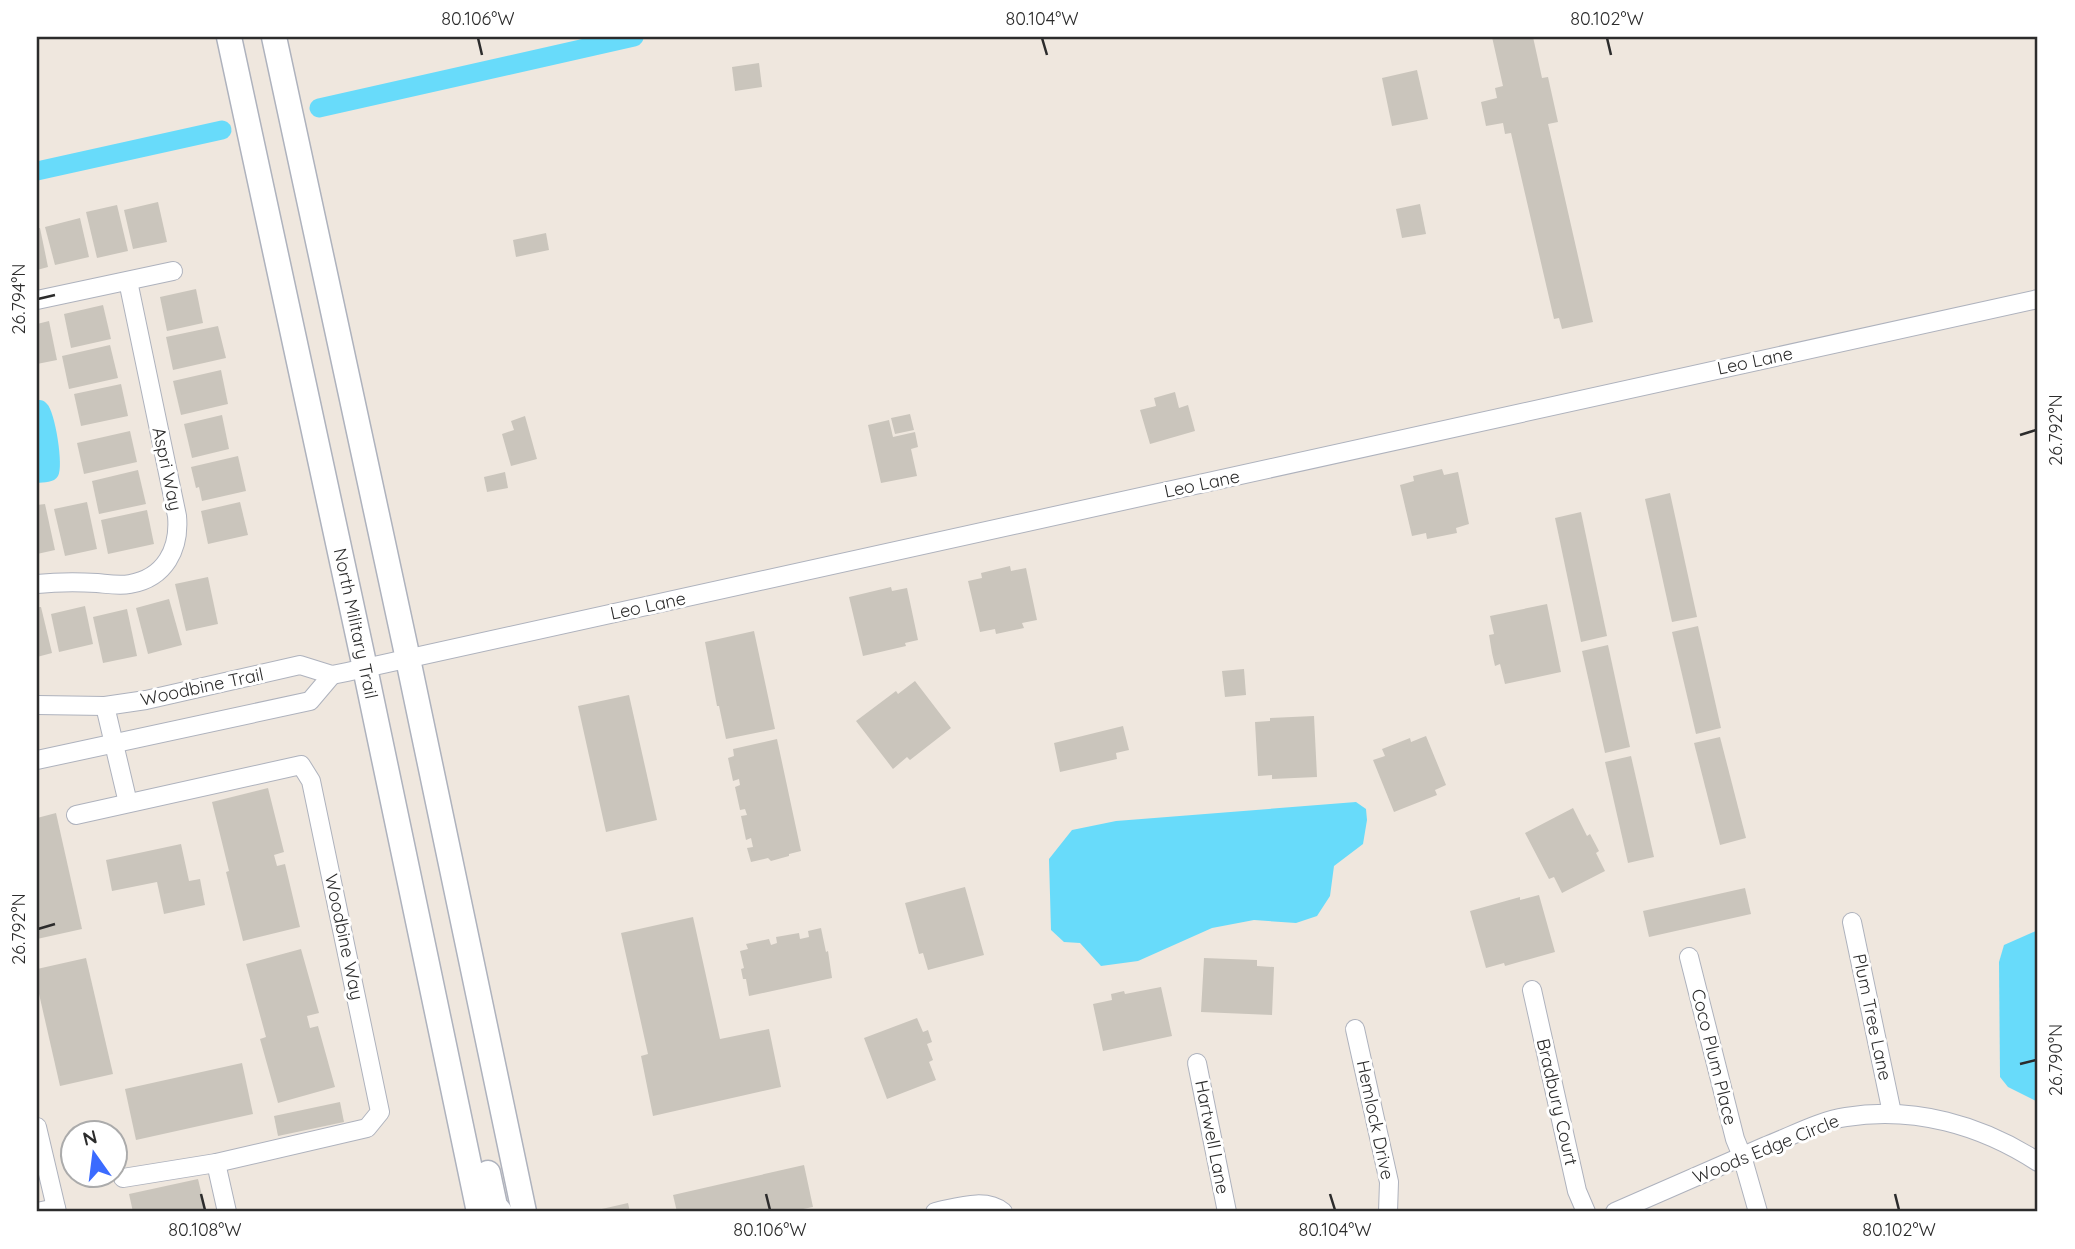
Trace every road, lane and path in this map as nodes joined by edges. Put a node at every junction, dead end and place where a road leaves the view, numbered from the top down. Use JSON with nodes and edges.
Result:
{"nodes":[{"id":1,"x":229,"y":37,"type":"edge"},
{"id":2,"x":274,"y":37,"type":"edge"},
{"id":3,"x":173,"y":271,"type":"dead end"},
{"id":4,"x":128,"y":281,"type":"junction"},
{"id":5,"x":2038,"y":299,"type":"edge"},
{"id":6,"x":37,"y":300,"type":"edge"},
{"id":7,"x":37,"y":584,"type":"edge"},
{"id":8,"x":408,"y":659,"type":"junction"},
{"id":9,"x":365,"y":668,"type":"junction"},
{"id":10,"x":332,"y":675,"type":"junction"},
{"id":11,"x":37,"y":705,"type":"edge"},
{"id":12,"x":105,"y":706,"type":"junction"},
{"id":13,"x":114,"y":742,"type":"junction"},
{"id":14,"x":37,"y":760,"type":"edge"},
{"id":15,"x":128,"y":803,"type":"junction"},
{"id":16,"x":76,"y":815,"type":"dead end"},
{"id":17,"x":416,"y":913,"type":"junction"},
{"id":18,"x":1852,"y":922,"type":"dead end"},
{"id":19,"x":1689,"y":957,"type":"dead end"},
{"id":20,"x":1532,"y":990,"type":"dead end"},
{"id":21,"x":1355,"y":1028,"type":"dead end"},
{"id":22,"x":1197,"y":1063,"type":"dead end"},
{"id":23,"x":1892,"y":1113,"type":"junction"},
{"id":24,"x":38,"y":1136,"type":"edge"},
{"id":25,"x":1742,"y":1156,"type":"junction"},
{"id":26,"x":2038,"y":1162,"type":"edge"},
{"id":27,"x":216,"y":1163,"type":"junction"},
{"id":28,"x":130,"y":1177,"type":"edge"},
{"id":29,"x":512,"y":1209,"type":"edge"},
{"id":30,"x":57,"y":1210,"type":"edge"},
{"id":31,"x":37,"y":1212,"type":"edge"},
{"id":32,"x":227,"y":1212,"type":"edge"},
{"id":33,"x":479,"y":1212,"type":"edge"},
{"id":34,"x":935,"y":1212,"type":"edge"},
{"id":35,"x":1003,"y":1212,"type":"edge"},
{"id":36,"x":1227,"y":1212,"type":"edge"},
{"id":37,"x":1388,"y":1212,"type":"edge"},
{"id":38,"x":1586,"y":1212,"type":"edge"},
{"id":39,"x":1615,"y":1212,"type":"edge"},
{"id":40,"x":1758,"y":1212,"type":"edge"}],
"edges":[{"from":1,"to":9,"type":"main road","name":"North Military Trail"},
{"from":2,"to":8,"type":"main road"},
{"from":3,"to":4,"type":"street"},
{"from":4,"to":6,"type":"street"},
{"from":4,"to":7,"type":"street","name":"Aspri Way"},
{"from":5,"to":8,"type":"street","name":"Leo Lane"},
{"from":8,"to":9,"type":"street","name":"Leo Lane"},
{"from":8,"to":29,"type":"main road"},
{"from":9,"to":10,"type":"street","name":"Woodbine Trail"},
{"from":9,"to":17,"type":"main road","name":"North Military Trail"},
{"from":10,"to":12,"type":"street","name":"Woodbine Trail"},
{"from":10,"to":13,"type":"street"},
{"from":11,"to":12,"type":"street","name":"Woodbine Trail"},
{"from":12,"to":13,"type":"street"},
{"from":13,"to":14,"type":"street"},
{"from":13,"to":15,"type":"street"},
{"from":15,"to":16,"type":"street","name":"Woodbine Way"},
{"from":15,"to":27,"type":"street","name":"Woodbine Way"},
{"from":17,"to":29,"type":"main road"},
{"from":17,"to":33,"type":"main road","name":"North Military Trail"},
{"from":18,"to":23,"type":"street","name":"Plum Tree Lane"},
{"from":19,"to":25,"type":"street","name":"Coco Plum Place"},
{"from":20,"to":38,"type":"street","name":"Bradbury Court"},
{"from":21,"to":37,"type":"street","name":"Hemlock Drive"},
{"from":22,"to":36,"type":"street","name":"Hartwell Lane"},
{"from":23,"to":25,"type":"street","name":"Woods Edge Circle"},
{"from":23,"to":26,"type":"street","name":"Woods Edge Circle"},
{"from":24,"to":30,"type":"street"},
{"from":25,"to":39,"type":"street","name":"Woods Edge Circle"},
{"from":25,"to":40,"type":"street","name":"Coco Plum Place"},
{"from":27,"to":28,"type":"street","name":"Woodbine Way"},
{"from":27,"to":32,"type":"street"},
{"from":30,"to":31,"type":"street"},
{"from":34,"to":35,"type":"street"}]}
